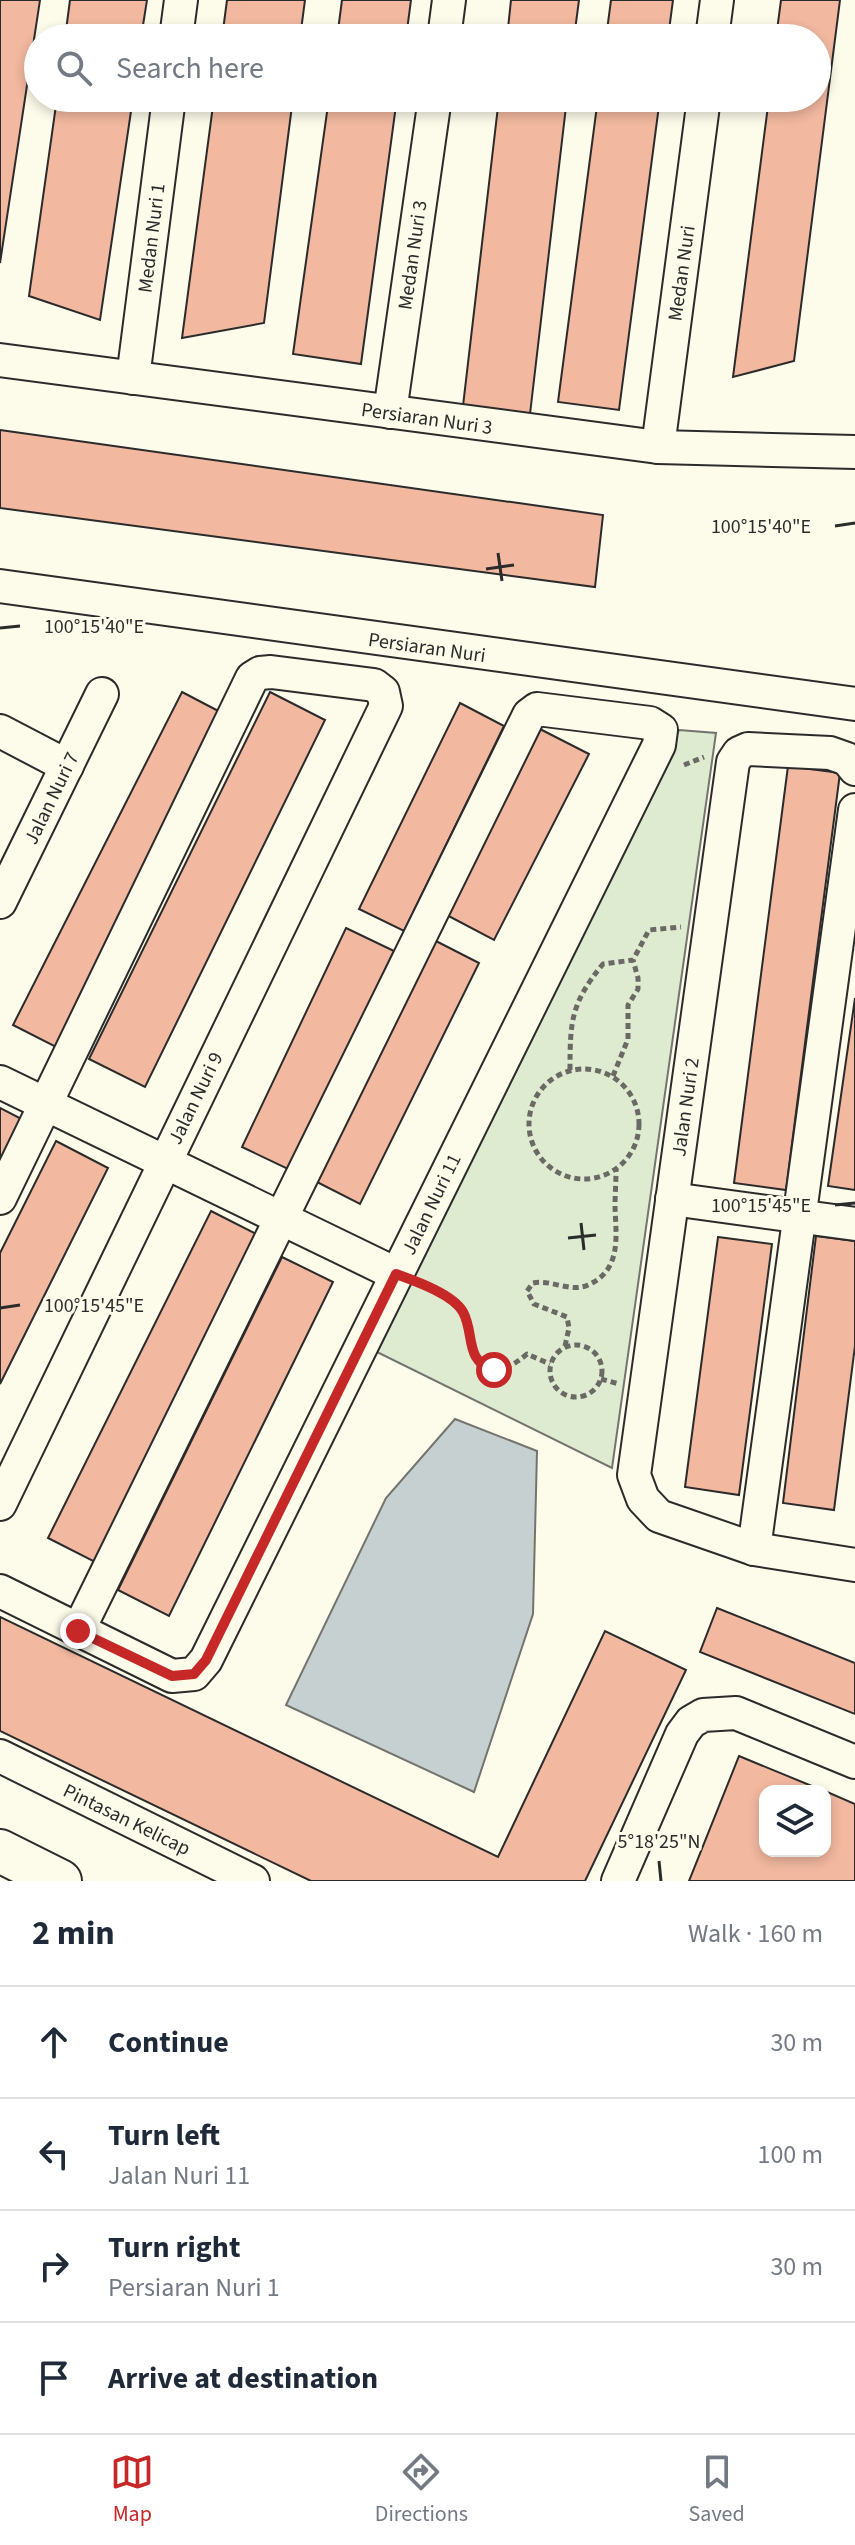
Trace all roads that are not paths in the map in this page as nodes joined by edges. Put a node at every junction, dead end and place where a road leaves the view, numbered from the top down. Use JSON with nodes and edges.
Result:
{"nodes":[{"id":1,"x":181,"y":0,"type":"edge"},
{"id":2,"x":449,"y":0,"type":"edge"},
{"id":3,"x":717,"y":0,"type":"edge"},
{"id":4,"x":178,"y":24,"type":"edge"},
{"id":5,"x":446,"y":24,"type":"edge"},
{"id":6,"x":714,"y":24,"type":"edge"},
{"id":7,"x":167,"y":112,"type":"edge"},
{"id":8,"x":433,"y":112,"type":"edge"},
{"id":9,"x":702,"y":112,"type":"edge"},
{"id":10,"x":0,"y":360,"type":"edge"},
{"id":11,"x":133,"y":378,"type":"junction"},
{"id":12,"x":390,"y":412,"type":"junction"},
{"id":13,"x":658,"y":447,"type":"junction"},
{"id":14,"x":855,"y":452,"type":"edge"},
{"id":15,"x":0,"y":586,"type":"edge"},
{"id":16,"x":102,"y":694,"type":"dead end"},
{"id":17,"x":855,"y":704,"type":"edge"},
{"id":18,"x":0,"y":731,"type":"edge"},
{"id":19,"x":67,"y":766,"type":"junction"},
{"id":20,"x":855,"y":769,"type":"edge"},
{"id":21,"x":855,"y":810,"type":"edge"},
{"id":22,"x":0,"y":902,"type":"edge"},
{"id":23,"x":0,"y":1082,"type":"edge"},
{"id":24,"x":46,"y":1104,"type":"junction"},
{"id":25,"x":164,"y":1161,"type":"junction"},
{"id":26,"x":0,"y":1198,"type":"edge"},
{"id":27,"x":672,"y":1199,"type":"junction"},
{"id":28,"x":799,"y":1216,"type":"junction"},
{"id":29,"x":281,"y":1218,"type":"junction"},
{"id":30,"x":855,"y":1224,"type":"edge"},
{"id":31,"x":396,"y":1274,"type":"junction"},
{"id":32,"x":0,"y":1504,"type":"edge"},
{"id":33,"x":754,"y":1549,"type":"junction"},
{"id":34,"x":855,"y":1565,"type":"edge"},
{"id":35,"x":0,"y":1591,"type":"edge"},
{"id":36,"x":78,"y":1631,"type":"junction"},
{"id":37,"x":0,"y":1756,"type":"edge"},
{"id":38,"x":855,"y":1762,"type":"edge"},
{"id":39,"x":0,"y":1851,"type":"edge"},
{"id":40,"x":60,"y":1881,"type":"edge"},
{"id":41,"x":253,"y":1881,"type":"edge"},
{"id":42,"x":618,"y":1881,"type":"edge"}],
"edges":[{"from":1,"to":4,"type":"street"},
{"from":2,"to":5,"type":"street"},
{"from":3,"to":6,"type":"street"},
{"from":7,"to":11,"type":"street","name":"Medan Nuri 1"},
{"from":8,"to":12,"type":"street","name":"Medan Nuri 3"},
{"from":9,"to":13,"type":"street","name":"Medan Nuri"},
{"from":10,"to":11,"type":"street","name":"Persiaran Nuri 3"},
{"from":11,"to":12,"type":"street","name":"Persiaran Nuri 3"},
{"from":12,"to":13,"type":"street","name":"Persiaran Nuri 3"},
{"from":13,"to":14,"type":"street","name":"Persiaran Nuri 3"},
{"from":15,"to":17,"type":"street","name":"Persiaran Nuri"},
{"from":16,"to":19,"type":"street","name":"Jalan Nuri 7"},
{"from":18,"to":19,"type":"street"},
{"from":19,"to":22,"type":"street","name":"Jalan Nuri 7"},
{"from":20,"to":27,"type":"street","name":"Jalan Nuri 2"},
{"from":21,"to":28,"type":"street"},
{"from":23,"to":24,"type":"street"},
{"from":24,"to":25,"type":"street"},
{"from":24,"to":25,"type":"street","name":"Jalan Nuri 9"},
{"from":24,"to":26,"type":"street"},
{"from":25,"to":29,"type":"street"},
{"from":25,"to":32,"type":"street","name":"Jalan Nuri 9"},
{"from":27,"to":28,"type":"street"},
{"from":27,"to":33,"type":"street","name":"Jalan Nuri 2"},
{"from":28,"to":30,"type":"street"},
{"from":28,"to":33,"type":"street"},
{"from":29,"to":31,"type":"street"},
{"from":29,"to":31,"type":"street","name":"Jalan Nuri 11"},
{"from":29,"to":36,"type":"street"},
{"from":31,"to":36,"type":"street","name":"Jalan Nuri 11"},
{"from":33,"to":34,"type":"street"},
{"from":35,"to":36,"type":"street"},
{"from":37,"to":41,"type":"street","name":"Pintasan Kelicap"},
{"from":38,"to":42,"type":"street"},
{"from":39,"to":40,"type":"main road"}]}
